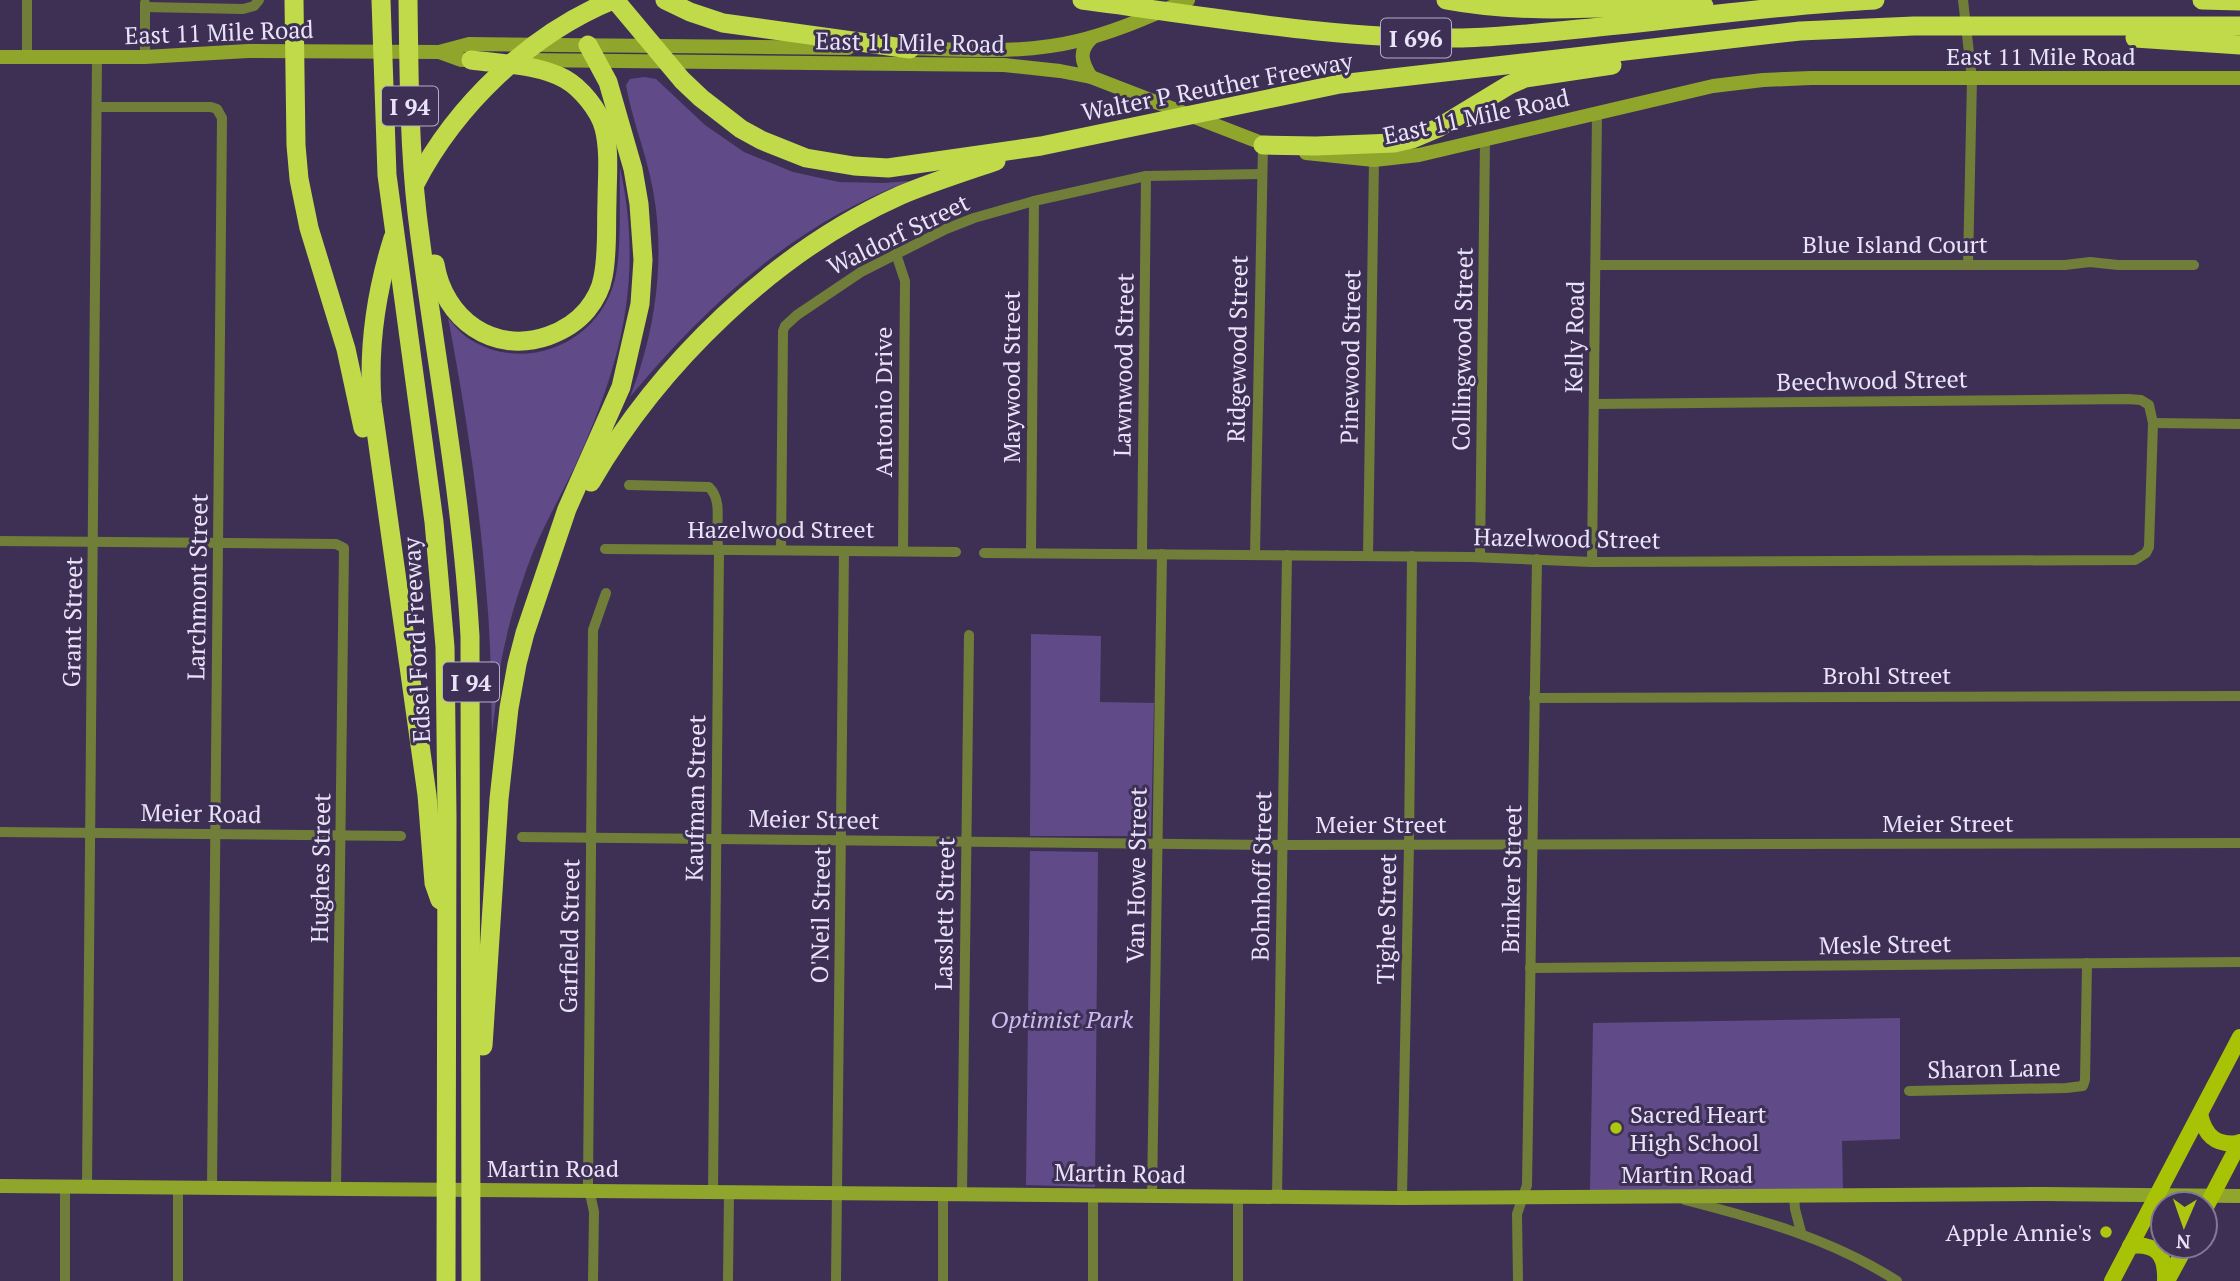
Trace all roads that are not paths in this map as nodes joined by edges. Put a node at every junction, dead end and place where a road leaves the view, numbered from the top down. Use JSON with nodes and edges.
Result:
{"nodes":[{"id":1,"x":27,"y":0,"type":"edge"},
{"id":2,"x":259,"y":0,"type":"edge"},
{"id":3,"x":294,"y":0,"type":"edge"},
{"id":4,"x":381,"y":0,"type":"edge"},
{"id":5,"x":408,"y":0,"type":"edge"},
{"id":6,"x":614,"y":0,"type":"edge"},
{"id":7,"x":666,"y":0,"type":"edge"},
{"id":8,"x":1082,"y":0,"type":"edge"},
{"id":9,"x":1188,"y":0,"type":"edge"},
{"id":10,"x":1446,"y":0,"type":"edge"},
{"id":11,"x":1875,"y":0,"type":"edge"},
{"id":12,"x":1963,"y":0,"type":"edge"},
{"id":13,"x":2202,"y":0,"type":"edge"},
{"id":14,"x":2240,"y":1,"type":"edge"},
{"id":15,"x":145,"y":4,"type":"edge"},
{"id":16,"x":1751,"y":10,"type":"junction"},
{"id":17,"x":1914,"y":26,"type":"junction"},
{"id":18,"x":2240,"y":26,"type":"edge"},
{"id":19,"x":1094,"y":36,"type":"junction"},
{"id":20,"x":1744,"y":37,"type":"junction"},
{"id":21,"x":2240,"y":45,"type":"edge"},
{"id":22,"x":910,"y":48,"type":"junction"},
{"id":23,"x":295,"y":51,"type":"junction"},
{"id":24,"x":439,"y":52,"type":"junction"},
{"id":25,"x":592,"y":53,"type":"junction"},
{"id":26,"x":0,"y":57,"type":"edge"},
{"id":27,"x":145,"y":57,"type":"junction"},
{"id":28,"x":27,"y":58,"type":"junction"},
{"id":29,"x":97,"y":58,"type":"junction"},
{"id":30,"x":471,"y":60,"type":"junction"},
{"id":31,"x":1090,"y":77,"type":"junction"},
{"id":32,"x":2240,"y":78,"type":"edge"},
{"id":33,"x":1972,"y":79,"type":"junction"},
{"id":34,"x":97,"y":107,"type":"junction"},
{"id":35,"x":1597,"y":113,"type":"junction"},
{"id":36,"x":1485,"y":141,"type":"junction"},
{"id":37,"x":1263,"y":145,"type":"junction"},
{"id":38,"x":1041,"y":146,"type":"junction"},
{"id":39,"x":1374,"y":160,"type":"junction"},
{"id":40,"x":1262,"y":174,"type":"junction"},
{"id":41,"x":1146,"y":176,"type":"junction"},
{"id":42,"x":1034,"y":201,"type":"junction"},
{"id":43,"x":417,"y":212,"type":"junction"},
{"id":44,"x":896,"y":254,"type":"junction"},
{"id":45,"x":1596,"y":265,"type":"junction"},
{"id":46,"x":1968,"y":265,"type":"junction"},
{"id":47,"x":2194,"y":265,"type":"dead end"},
{"id":48,"x":1594,"y":404,"type":"junction"},
{"id":49,"x":2153,"y":423,"type":"junction"},
{"id":50,"x":2240,"y":424,"type":"edge"},
{"id":51,"x":629,"y":485,"type":"dead end"},
{"id":52,"x":0,"y":541,"type":"edge"},
{"id":53,"x":93,"y":542,"type":"junction"},
{"id":54,"x":219,"y":544,"type":"junction"},
{"id":55,"x":605,"y":549,"type":"dead end"},
{"id":56,"x":719,"y":550,"type":"junction"},
{"id":57,"x":782,"y":550,"type":"junction"},
{"id":58,"x":844,"y":551,"type":"junction"},
{"id":59,"x":903,"y":551,"type":"junction"},
{"id":60,"x":956,"y":552,"type":"dead end"},
{"id":61,"x":984,"y":553,"type":"dead end"},
{"id":62,"x":1031,"y":553,"type":"junction"},
{"id":63,"x":1142,"y":554,"type":"junction"},
{"id":64,"x":1161,"y":554,"type":"junction"},
{"id":65,"x":1255,"y":554,"type":"junction"},
{"id":66,"x":1287,"y":555,"type":"junction"},
{"id":67,"x":1367,"y":556,"type":"junction"},
{"id":68,"x":1412,"y":556,"type":"junction"},
{"id":69,"x":1480,"y":557,"type":"junction"},
{"id":70,"x":1537,"y":559,"type":"junction"},
{"id":71,"x":1592,"y":562,"type":"junction"},
{"id":72,"x":542,"y":580,"type":"junction"},
{"id":73,"x":606,"y":593,"type":"dead end"},
{"id":74,"x":402,"y":618,"type":"junction"},
{"id":75,"x":969,"y":635,"type":"dead end"},
{"id":76,"x":2240,"y":696,"type":"edge"},
{"id":77,"x":1535,"y":698,"type":"junction"},
{"id":78,"x":0,"y":832,"type":"edge"},
{"id":79,"x":91,"y":833,"type":"junction"},
{"id":80,"x":216,"y":834,"type":"junction"},
{"id":81,"x":341,"y":836,"type":"junction"},
{"id":82,"x":401,"y":836,"type":"dead end"},
{"id":83,"x":522,"y":837,"type":"dead end"},
{"id":84,"x":591,"y":839,"type":"junction"},
{"id":85,"x":715,"y":839,"type":"junction"},
{"id":86,"x":842,"y":840,"type":"junction"},
{"id":87,"x":966,"y":842,"type":"junction"},
{"id":88,"x":2240,"y":843,"type":"edge"},
{"id":89,"x":1158,"y":844,"type":"junction"},
{"id":90,"x":1283,"y":845,"type":"junction"},
{"id":91,"x":1409,"y":845,"type":"junction"},
{"id":92,"x":1532,"y":846,"type":"junction"},
{"id":93,"x":447,"y":920,"type":"junction"},
{"id":94,"x":2240,"y":962,"type":"edge"},
{"id":95,"x":2087,"y":963,"type":"junction"},
{"id":96,"x":1531,"y":968,"type":"junction"},
{"id":97,"x":2240,"y":1037,"type":"edge"},
{"id":98,"x":1909,"y":1091,"type":"dead end"},
{"id":99,"x":2200,"y":1114,"type":"junction"},
{"id":100,"x":2240,"y":1143,"type":"edge"},
{"id":101,"x":471,"y":1155,"type":"junction"},
{"id":102,"x":0,"y":1186,"type":"edge"},
{"id":103,"x":65,"y":1186,"type":"junction"},
{"id":104,"x":87,"y":1186,"type":"junction"},
{"id":105,"x":178,"y":1188,"type":"junction"},
{"id":106,"x":212,"y":1188,"type":"junction"},
{"id":107,"x":337,"y":1189,"type":"junction"},
{"id":108,"x":2159,"y":1190,"type":"edge"},
{"id":109,"x":2215,"y":1190,"type":"edge"},
{"id":110,"x":589,"y":1191,"type":"junction"},
{"id":111,"x":713,"y":1192,"type":"junction"},
{"id":112,"x":729,"y":1192,"type":"junction"},
{"id":113,"x":836,"y":1194,"type":"junction"},
{"id":114,"x":943,"y":1194,"type":"junction"},
{"id":115,"x":962,"y":1194,"type":"junction"},
{"id":116,"x":1093,"y":1196,"type":"junction"},
{"id":117,"x":1152,"y":1196,"type":"junction"},
{"id":118,"x":1673,"y":1196,"type":"junction"},
{"id":119,"x":1794,"y":1196,"type":"junction"},
{"id":120,"x":2149,"y":1196,"type":"edge"},
{"id":121,"x":2240,"y":1196,"type":"edge"},
{"id":122,"x":1238,"y":1197,"type":"junction"},
{"id":123,"x":1277,"y":1197,"type":"junction"},
{"id":124,"x":1402,"y":1198,"type":"junction"},
{"id":125,"x":1522,"y":1198,"type":"junction"},
{"id":126,"x":2219,"y":1201,"type":"edge"},
{"id":127,"x":2149,"y":1209,"type":"edge"},
{"id":128,"x":1801,"y":1233,"type":"junction"},
{"id":129,"x":2130,"y":1246,"type":"junction"},
{"id":130,"x":2178,"y":1260,"type":"edge"},
{"id":131,"x":65,"y":1281,"type":"edge"},
{"id":132,"x":178,"y":1281,"type":"edge"},
{"id":133,"x":446,"y":1281,"type":"edge"},
{"id":134,"x":471,"y":1281,"type":"edge"},
{"id":135,"x":593,"y":1281,"type":"edge"},
{"id":136,"x":729,"y":1281,"type":"edge"},
{"id":137,"x":836,"y":1281,"type":"edge"},
{"id":138,"x":943,"y":1281,"type":"edge"},
{"id":139,"x":1093,"y":1281,"type":"edge"},
{"id":140,"x":1238,"y":1281,"type":"edge"},
{"id":141,"x":1518,"y":1281,"type":"edge"},
{"id":142,"x":1897,"y":1281,"type":"edge"},
{"id":143,"x":2112,"y":1281,"type":"edge"},
{"id":144,"x":2166,"y":1281,"type":"edge"}],
"edges":[{"from":1,"to":28,"type":"street"},
{"from":2,"to":15,"type":"street"},
{"from":3,"to":23,"type":"highway"},
{"from":4,"to":93,"type":"highway","name":"Edsel Ford Freeway","number":"I 94"},
{"from":5,"to":43,"type":"highway","name":"Edsel Ford Freeway","number":"I 94"},
{"from":6,"to":38,"type":"highway"},
{"from":6,"to":74,"type":"highway"},
{"from":7,"to":22,"type":"highway"},
{"from":8,"to":16,"type":"highway","name":"Walter P Reuther Freeway","number":"I 696"},
{"from":9,"to":19,"type":"main road","name":"East 11 Mile Road"},
{"from":10,"to":16,"type":"highway"},
{"from":11,"to":16,"type":"highway","name":"Walter P Reuther Freeway","number":"I 696"},
{"from":12,"to":33,"type":"street"},
{"from":13,"to":14,"type":"highway"},
{"from":15,"to":27,"type":"street"},
{"from":17,"to":18,"type":"highway","name":"Walter P Reuther Freeway","number":"I 696"},
{"from":17,"to":20,"type":"highway","name":"Walter P Reuther Freeway","number":"I 696"},
{"from":17,"to":21,"type":"highway"},
{"from":19,"to":22,"type":"main road","name":"East 11 Mile Road"},
{"from":19,"to":31,"type":"main road"},
{"from":20,"to":37,"type":"highway"},
{"from":20,"to":38,"type":"highway","name":"Walter P Reuther Freeway","number":"I 696"},
{"from":22,"to":25,"type":"main road","name":"East 11 Mile Road"},
{"from":23,"to":24,"type":"main road","name":"East 11 Mile Road"},
{"from":23,"to":27,"type":"main road","name":"East 11 Mile Road"},
{"from":23,"to":74,"type":"highway"},
{"from":24,"to":25,"type":"main road","name":"East 11 Mile Road"},
{"from":24,"to":30,"type":"main road","name":"East 11 Mile Road"},
{"from":25,"to":30,"type":"main road","name":"East 11 Mile Road"},
{"from":25,"to":31,"type":"main road","name":"East 11 Mile Road"},
{"from":25,"to":72,"type":"highway"},
{"from":26,"to":28,"type":"main road","name":"East 11 Mile Road"},
{"from":27,"to":29,"type":"main road","name":"East 11 Mile Road"},
{"from":28,"to":29,"type":"main road","name":"East 11 Mile Road"},
{"from":29,"to":34,"type":"street","name":"Grant Street"},
{"from":30,"to":43,"type":"highway"},
{"from":31,"to":37,"type":"main road","name":"East 11 Mile Road"},
{"from":32,"to":33,"type":"main road","name":"East 11 Mile Road"},
{"from":33,"to":35,"type":"main road","name":"East 11 Mile Road"},
{"from":33,"to":46,"type":"street"},
{"from":34,"to":53,"type":"street","name":"Grant Street"},
{"from":34,"to":54,"type":"street","name":"Larchmont Street"},
{"from":35,"to":36,"type":"main road","name":"East 11 Mile Road"},
{"from":35,"to":45,"type":"street","name":"Kelly Road"},
{"from":36,"to":39,"type":"main road","name":"East 11 Mile Road"},
{"from":36,"to":69,"type":"street","name":"Collingwood Street"},
{"from":37,"to":39,"type":"main road","name":"East 11 Mile Road"},
{"from":37,"to":40,"type":"street","name":"Ridgewood Street"},
{"from":38,"to":72,"type":"highway"},
{"from":39,"to":67,"type":"street","name":"Pinewood Street"},
{"from":40,"to":41,"type":"street","name":"Waldorf Street"},
{"from":40,"to":65,"type":"street","name":"Ridgewood Street"},
{"from":41,"to":42,"type":"street","name":"Waldorf Street"},
{"from":41,"to":63,"type":"street","name":"Lawnwood Street"},
{"from":42,"to":44,"type":"street","name":"Waldorf Street"},
{"from":42,"to":62,"type":"street","name":"Maywood Street"},
{"from":43,"to":101,"type":"highway","name":"Edsel Ford Freeway","number":"I 94"},
{"from":44,"to":57,"type":"street","name":"Waldorf Street"},
{"from":44,"to":59,"type":"street","name":"Antonio Drive"},
{"from":45,"to":46,"type":"street","name":"Blue Island Court"},
{"from":45,"to":48,"type":"street","name":"Kelly Road"},
{"from":46,"to":47,"type":"street","name":"Blue Island Court"},
{"from":48,"to":49,"type":"street","name":"Beechwood Street"},
{"from":48,"to":71,"type":"street","name":"Kelly Road"},
{"from":49,"to":50,"type":"street"},
{"from":49,"to":71,"type":"street","name":"Hazelwood Street"},
{"from":51,"to":56,"type":"street","name":"Kaufman Street"},
{"from":52,"to":53,"type":"street"},
{"from":53,"to":54,"type":"street"},
{"from":53,"to":79,"type":"street","name":"Grant Street"},
{"from":54,"to":80,"type":"street","name":"Larchmont Street"},
{"from":54,"to":81,"type":"street","name":"Hughes Street"},
{"from":55,"to":56,"type":"street","name":"Hazelwood Street"},
{"from":56,"to":57,"type":"street","name":"Hazelwood Street"},
{"from":56,"to":85,"type":"street","name":"Kaufman Street"},
{"from":57,"to":58,"type":"street","name":"Hazelwood Street"},
{"from":58,"to":59,"type":"street","name":"Hazelwood Street"},
{"from":58,"to":86,"type":"street","name":"O'Neil Street"},
{"from":59,"to":60,"type":"street","name":"Hazelwood Street"},
{"from":61,"to":62,"type":"street","name":"Hazelwood Street"},
{"from":62,"to":63,"type":"street","name":"Hazelwood Street"},
{"from":63,"to":64,"type":"street","name":"Hazelwood Street"},
{"from":64,"to":65,"type":"street","name":"Hazelwood Street"},
{"from":64,"to":89,"type":"street","name":"Van Howe Street"},
{"from":65,"to":66,"type":"street","name":"Hazelwood Street"},
{"from":66,"to":67,"type":"street","name":"Hazelwood Street"},
{"from":66,"to":90,"type":"street","name":"Bohnhoff Street"},
{"from":67,"to":68,"type":"street","name":"Hazelwood Street"},
{"from":68,"to":69,"type":"street","name":"Hazelwood Street"},
{"from":68,"to":91,"type":"street","name":"Tighe Street"},
{"from":69,"to":70,"type":"street","name":"Hazelwood Street"},
{"from":70,"to":71,"type":"street","name":"Hazelwood Street"},
{"from":70,"to":77,"type":"street","name":"Brinker Street"},
{"from":72,"to":101,"type":"highway"},
{"from":73,"to":84,"type":"street","name":"Garfield Street"},
{"from":74,"to":93,"type":"highway"},
{"from":75,"to":87,"type":"street","name":"Lasslett Street"},
{"from":76,"to":77,"type":"street","name":"Brohl Street"},
{"from":77,"to":92,"type":"street","name":"Brinker Street"},
{"from":78,"to":79,"type":"street","name":"Meier Road"},
{"from":79,"to":80,"type":"street","name":"Meier Road"},
{"from":79,"to":104,"type":"street","name":"Grant Street"},
{"from":80,"to":81,"type":"street","name":"Meier Road"},
{"from":80,"to":106,"type":"street","name":"Larchmont Street"},
{"from":81,"to":82,"type":"street","name":"Meier Road"},
{"from":81,"to":107,"type":"street","name":"Hughes Street"},
{"from":83,"to":84,"type":"street","name":"Meier Street"},
{"from":84,"to":85,"type":"street","name":"Meier Street"},
{"from":84,"to":110,"type":"street","name":"Garfield Street"},
{"from":85,"to":86,"type":"street","name":"Meier Street"},
{"from":85,"to":111,"type":"street","name":"Kaufman Street"},
{"from":86,"to":87,"type":"street","name":"Meier Street"},
{"from":86,"to":113,"type":"street","name":"O'Neil Street"},
{"from":87,"to":89,"type":"street","name":"Meier Street"},
{"from":87,"to":115,"type":"street","name":"Lasslett Street"},
{"from":88,"to":92,"type":"street","name":"Meier Street"},
{"from":89,"to":90,"type":"street","name":"Meier Street"},
{"from":89,"to":117,"type":"street","name":"Van Howe Street"},
{"from":90,"to":91,"type":"street","name":"Meier Street"},
{"from":90,"to":123,"type":"street","name":"Bohnhoff Street"},
{"from":91,"to":92,"type":"street","name":"Meier Street"},
{"from":91,"to":124,"type":"street","name":"Tighe Street"},
{"from":92,"to":96,"type":"street","name":"Brinker Street"},
{"from":93,"to":133,"type":"highway","name":"Edsel Ford Freeway","number":"I 94"},
{"from":94,"to":95,"type":"street","name":"Mesle Street"},
{"from":95,"to":96,"type":"street","name":"Mesle Street"},
{"from":95,"to":98,"type":"street","name":"Sharon Lane"},
{"from":96,"to":125,"type":"street","name":"Brinker Street"},
{"from":97,"to":99,"type":"main road"},
{"from":99,"to":100,"type":"main road"},
{"from":99,"to":108,"type":"main road"},
{"from":100,"to":109,"type":"main road"},
{"from":101,"to":134,"type":"highway","name":"Edsel Ford Freeway","number":"I 94"},
{"from":102,"to":103,"type":"main road","name":"Martin Road"},
{"from":103,"to":104,"type":"main road","name":"Martin Road"},
{"from":103,"to":131,"type":"street"},
{"from":104,"to":105,"type":"main road","name":"Martin Road"},
{"from":105,"to":106,"type":"main road","name":"Martin Road"},
{"from":105,"to":132,"type":"street"},
{"from":106,"to":107,"type":"main road","name":"Martin Road"},
{"from":107,"to":110,"type":"main road","name":"Martin Road"},
{"from":110,"to":111,"type":"main road","name":"Martin Road"},
{"from":110,"to":135,"type":"street","name":"Garfield Street"},
{"from":111,"to":112,"type":"main road","name":"Martin Road"},
{"from":112,"to":113,"type":"main road","name":"Martin Road"},
{"from":112,"to":136,"type":"street"},
{"from":113,"to":114,"type":"main road","name":"Martin Road"},
{"from":113,"to":137,"type":"street","name":"O'Neil Street"},
{"from":114,"to":115,"type":"main road","name":"Martin Road"},
{"from":114,"to":138,"type":"street"},
{"from":115,"to":116,"type":"main road","name":"Martin Road"},
{"from":116,"to":117,"type":"main road","name":"Martin Road"},
{"from":116,"to":139,"type":"street"},
{"from":117,"to":122,"type":"main road","name":"Martin Road"},
{"from":118,"to":119,"type":"main road","name":"Martin Road"},
{"from":118,"to":125,"type":"main road","name":"Martin Road"},
{"from":118,"to":128,"type":"street"},
{"from":119,"to":120,"type":"main road","name":"Martin Road"},
{"from":119,"to":128,"type":"street"},
{"from":121,"to":126,"type":"main road","name":"Martin Road"},
{"from":122,"to":123,"type":"main road","name":"Martin Road"},
{"from":122,"to":140,"type":"street"},
{"from":123,"to":124,"type":"main road","name":"Martin Road"},
{"from":124,"to":125,"type":"main road","name":"Martin Road"},
{"from":125,"to":141,"type":"street","name":"Brinker Street"},
{"from":127,"to":129,"type":"main road"},
{"from":128,"to":142,"type":"street"},
{"from":129,"to":143,"type":"main road"},
{"from":129,"to":144,"type":"main road"},
{"from":130,"to":144,"type":"main road"}]}
